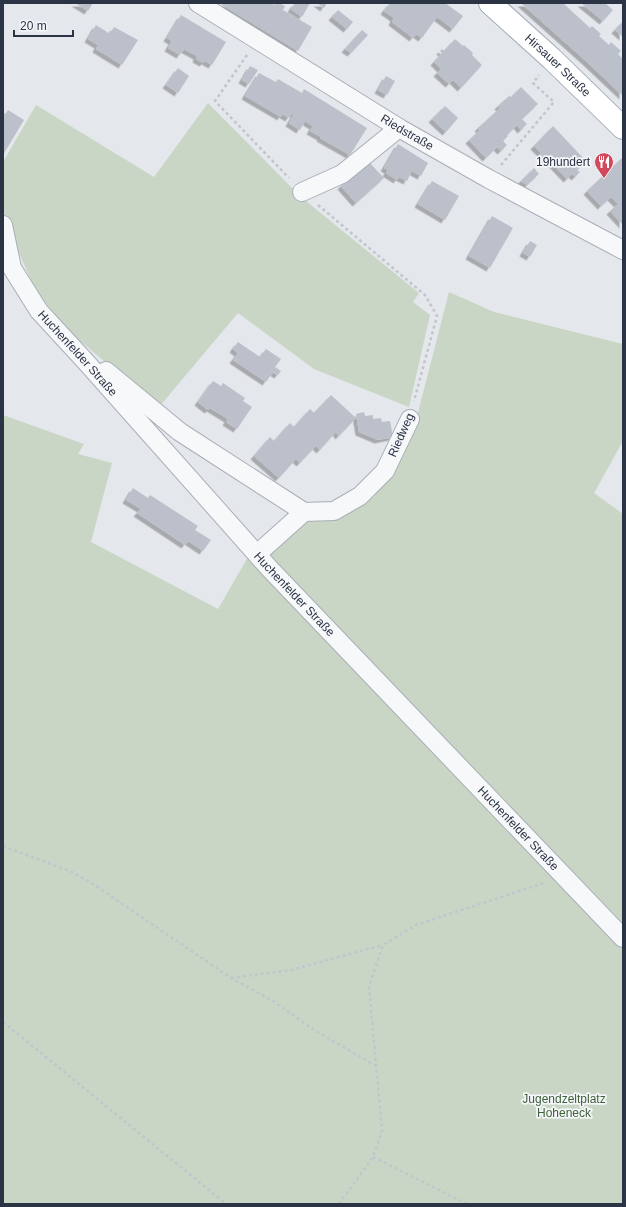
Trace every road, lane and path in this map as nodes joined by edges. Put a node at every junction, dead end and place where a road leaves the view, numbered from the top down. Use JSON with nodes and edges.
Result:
{"nodes":[{"id":1,"x":198,"y":3,"type":"edge"},
{"id":2,"x":490,"y":3,"type":"edge"},
{"id":3,"x":258,"y":39,"type":"junction"},
{"id":4,"x":554,"y":102,"type":"dead end"},
{"id":5,"x":399,"y":128,"type":"junction"},
{"id":6,"x":623,"y":128,"type":"edge"},
{"id":7,"x":488,"y":179,"type":"junction"},
{"id":8,"x":302,"y":192,"type":"junction"},
{"id":9,"x":3,"y":225,"type":"edge"},
{"id":10,"x":623,"y":250,"type":"edge"},
{"id":11,"x":86,"y":362,"type":"junction"},
{"id":12,"x":410,"y":419,"type":"joint"},
{"id":13,"x":304,"y":512,"type":"junction"},
{"id":14,"x":257,"y":554,"type":"junction"},
{"id":15,"x":3,"y":846,"type":"edge"},
{"id":16,"x":564,"y":876,"type":"junction"},
{"id":17,"x":623,"y":938,"type":"edge"},
{"id":18,"x":383,"y":945,"type":"junction"},
{"id":19,"x":230,"y":978,"type":"junction"},
{"id":20,"x":3,"y":1022,"type":"edge"},
{"id":21,"x":376,"y":1066,"type":"junction"},
{"id":22,"x":373,"y":1157,"type":"junction"},
{"id":23,"x":226,"y":1204,"type":"edge"},
{"id":24,"x":339,"y":1204,"type":"edge"},
{"id":25,"x":467,"y":1204,"type":"edge"}],
"edges":[{"from":1,"to":3,"type":"street","name":"Riedstraße"},
{"from":2,"to":6,"type":"main road","name":"Hirsauer Straße"},
{"from":3,"to":5,"type":"street","name":"Riedstraße"},
{"from":3,"to":8,"type":"path","name":"Riedweg"},
{"from":4,"to":7,"type":"path"},
{"from":5,"to":7,"type":"street","name":"Riedstraße"},
{"from":5,"to":8,"type":"street"},
{"from":7,"to":10,"type":"street","name":"Riedstraße"},
{"from":8,"to":12,"type":"path","name":"Riedweg"},
{"from":9,"to":11,"type":"street","name":"Huchenfelder Straße"},
{"from":11,"to":13,"type":"street"},
{"from":11,"to":14,"type":"street","name":"Huchenfelder Straße"},
{"from":12,"to":13,"type":"street","name":"Riedweg"},
{"from":13,"to":14,"type":"street"},
{"from":14,"to":16,"type":"street","name":"Huchenfelder Straße"},
{"from":15,"to":19,"type":"path"},
{"from":16,"to":17,"type":"street","name":"Huchenfelder Straße"},
{"from":16,"to":18,"type":"path"},
{"from":18,"to":19,"type":"path"},
{"from":18,"to":21,"type":"path"},
{"from":19,"to":21,"type":"path"},
{"from":20,"to":23,"type":"path"},
{"from":21,"to":22,"type":"path"},
{"from":22,"to":24,"type":"path"},
{"from":22,"to":25,"type":"path"}]}
